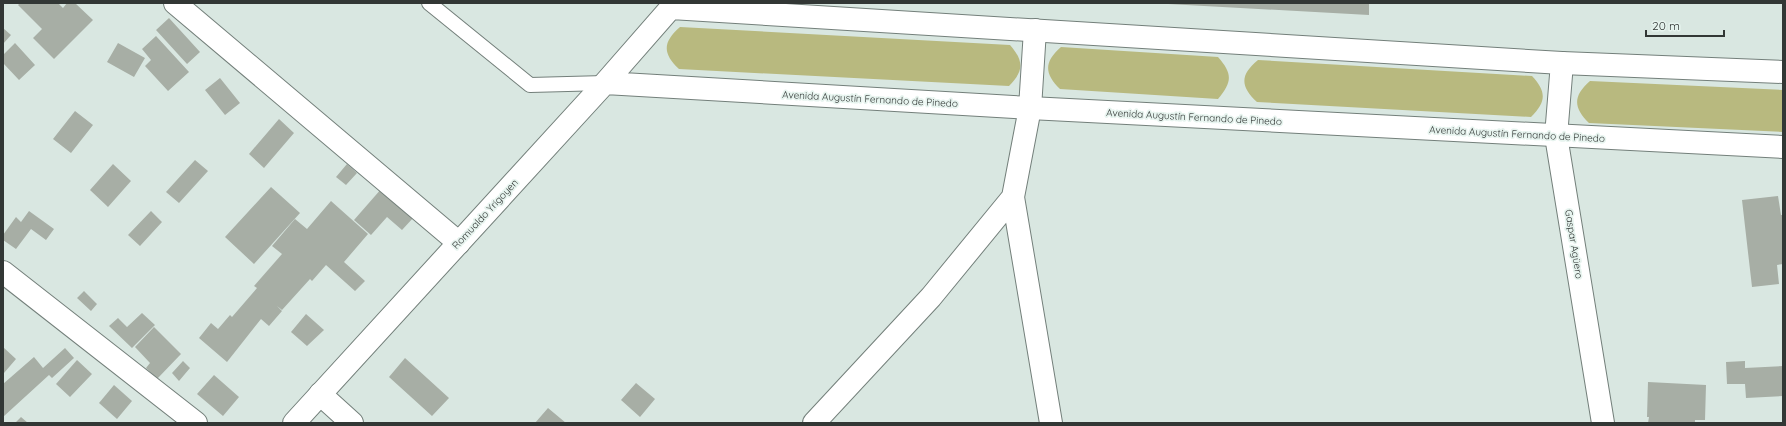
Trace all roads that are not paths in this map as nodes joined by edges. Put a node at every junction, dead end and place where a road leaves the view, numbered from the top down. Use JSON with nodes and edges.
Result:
{"nodes":[{"id":1,"x":175,"y":3,"type":"edge"},
{"id":2,"x":429,"y":3,"type":"edge"},
{"id":3,"x":673,"y":5,"type":"edge"},
{"id":4,"x":1034,"y":30,"type":"junction"},
{"id":5,"x":1562,"y":63,"type":"junction"},
{"id":6,"x":1783,"y":72,"type":"edge"},
{"id":7,"x":605,"y":83,"type":"junction"},
{"id":8,"x":1030,"y":108,"type":"junction"},
{"id":9,"x":1556,"y":136,"type":"junction"},
{"id":10,"x":1783,"y":147,"type":"edge"},
{"id":11,"x":1013,"y":197,"type":"junction"},
{"id":12,"x":459,"y":243,"type":"junction"},
{"id":13,"x":3,"y":272,"type":"edge"},
{"id":14,"x":320,"y":394,"type":"junction"},
{"id":15,"x":196,"y":423,"type":"edge"},
{"id":16,"x":294,"y":423,"type":"edge"},
{"id":17,"x":352,"y":423,"type":"edge"},
{"id":18,"x":814,"y":423,"type":"edge"},
{"id":19,"x":1051,"y":423,"type":"edge"},
{"id":20,"x":1603,"y":423,"type":"edge"}],
"edges":[{"from":1,"to":12,"type":"street"},
{"from":2,"to":7,"type":"lane"},
{"from":3,"to":4,"type":"street"},
{"from":3,"to":7,"type":"street","name":"Romualdo Yrigoyen"},
{"from":4,"to":5,"type":"street"},
{"from":4,"to":8,"type":"street"},
{"from":5,"to":6,"type":"street"},
{"from":5,"to":9,"type":"street","name":"Gaspar Agüero"},
{"from":7,"to":8,"type":"street","name":"Avenida Augustín Fernando de Pinedo"},
{"from":7,"to":12,"type":"street","name":"Romualdo Yrigoyen"},
{"from":8,"to":9,"type":"street","name":"Avenida Augustín Fernando de Pinedo"},
{"from":8,"to":11,"type":"street"},
{"from":9,"to":10,"type":"street","name":"Avenida Augustín Fernando de Pinedo"},
{"from":9,"to":20,"type":"street","name":"Gaspar Agüero"},
{"from":11,"to":18,"type":"street"},
{"from":11,"to":19,"type":"street"},
{"from":12,"to":14,"type":"street","name":"Romualdo Yrigoyen"},
{"from":13,"to":15,"type":"street"},
{"from":14,"to":16,"type":"street","name":"Romualdo Yrigoyen"},
{"from":14,"to":17,"type":"street"}]}
